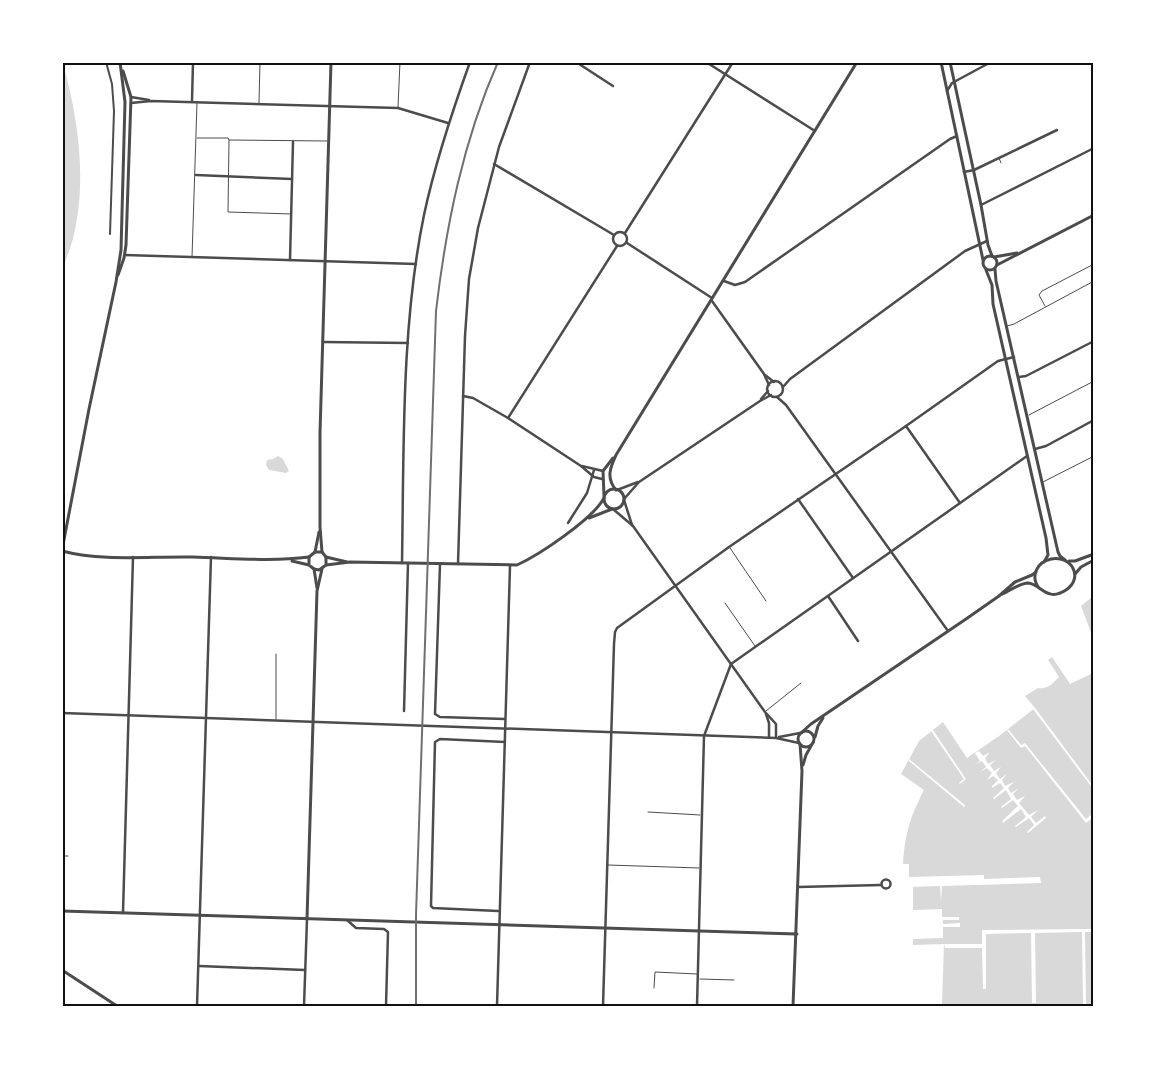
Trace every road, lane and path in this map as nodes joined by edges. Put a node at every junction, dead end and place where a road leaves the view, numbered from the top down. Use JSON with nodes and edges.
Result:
{"nodes":[{"id":1,"x":106,"y":62,"type":"edge"},
{"id":2,"x":120,"y":62,"type":"edge"},
{"id":3,"x":193,"y":62,"type":"edge"},
{"id":4,"x":260,"y":62,"type":"edge"},
{"id":5,"x":331,"y":62,"type":"edge"},
{"id":6,"x":400,"y":62,"type":"edge"},
{"id":7,"x":470,"y":62,"type":"edge"},
{"id":8,"x":530,"y":62,"type":"edge"},
{"id":9,"x":576,"y":62,"type":"edge"},
{"id":10,"x":706,"y":62,"type":"edge"},
{"id":11,"x":733,"y":62,"type":"edge"},
{"id":12,"x":857,"y":62,"type":"edge"},
{"id":13,"x":941,"y":62,"type":"edge"},
{"id":14,"x":950,"y":62,"type":"edge"},
{"id":15,"x":991,"y":62,"type":"edge"},
{"id":16,"x":725,"y":74,"type":"junction"},
{"id":17,"x":954,"y":82,"type":"junction"},
{"id":18,"x":613,"y":86,"type":"dead end"},
{"id":19,"x":947,"y":91,"type":"junction"},
{"id":20,"x":131,"y":97,"type":"junction"},
{"id":21,"x":150,"y":100,"type":"junction"},
{"id":22,"x":192,"y":101,"type":"junction"},
{"id":23,"x":197,"y":101,"type":"junction"},
{"id":24,"x":126,"y":102,"type":"junction"},
{"id":25,"x":131,"y":102,"type":"junction"},
{"id":26,"x":259,"y":104,"type":"junction"},
{"id":27,"x":330,"y":106,"type":"junction"},
{"id":28,"x":398,"y":108,"type":"junction"},
{"id":29,"x":448,"y":123,"type":"junction"},
{"id":30,"x":1057,"y":130,"type":"dead end"},
{"id":31,"x":815,"y":131,"type":"junction"},
{"id":32,"x":957,"y":136,"type":"junction"},
{"id":33,"x":197,"y":138,"type":"junction"},
{"id":34,"x":229,"y":140,"type":"junction"},
{"id":35,"x":329,"y":141,"type":"junction"},
{"id":36,"x":293,"y":142,"type":"junction"},
{"id":37,"x":1094,"y":148,"type":"edge"},
{"id":38,"x":999,"y":158,"type":"junction"},
{"id":39,"x":1001,"y":163,"type":"dead end"},
{"id":40,"x":494,"y":164,"type":"junction"},
{"id":41,"x":974,"y":170,"type":"junction"},
{"id":42,"x":964,"y":172,"type":"junction"},
{"id":43,"x":196,"y":175,"type":"junction"},
{"id":44,"x":228,"y":177,"type":"junction"},
{"id":45,"x":292,"y":179,"type":"junction"},
{"id":46,"x":981,"y":205,"type":"junction"},
{"id":47,"x":292,"y":214,"type":"junction"},
{"id":48,"x":1094,"y":215,"type":"edge"},
{"id":49,"x":625,"y":233,"type":"junction"},
{"id":50,"x":110,"y":234,"type":"dead end"},
{"id":51,"x":614,"y":235,"type":"junction"},
{"id":52,"x":988,"y":241,"type":"junction"},
{"id":53,"x":627,"y":243,"type":"junction"},
{"id":54,"x":980,"y":243,"type":"junction"},
{"id":55,"x":617,"y":246,"type":"junction"},
{"id":56,"x":1018,"y":253,"type":"junction"},
{"id":57,"x":120,"y":254,"type":"junction"},
{"id":58,"x":125,"y":255,"type":"junction"},
{"id":59,"x":192,"y":257,"type":"junction"},
{"id":60,"x":993,"y":257,"type":"junction"},
{"id":61,"x":290,"y":260,"type":"junction"},
{"id":62,"x":983,"y":260,"type":"junction"},
{"id":63,"x":326,"y":261,"type":"junction"},
{"id":64,"x":417,"y":264,"type":"junction"},
{"id":65,"x":1094,"y":264,"type":"edge"},
{"id":66,"x":996,"y":267,"type":"junction"},
{"id":67,"x":986,"y":270,"type":"junction"},
{"id":68,"x":724,"y":281,"type":"junction"},
{"id":69,"x":1094,"y":281,"type":"edge"},
{"id":70,"x":116,"y":282,"type":"junction"},
{"id":71,"x":713,"y":300,"type":"junction"},
{"id":72,"x":1045,"y":307,"type":"junction"},
{"id":73,"x":1008,"y":326,"type":"junction"},
{"id":74,"x":1094,"y":341,"type":"edge"},
{"id":75,"x":323,"y":342,"type":"junction"},
{"id":76,"x":408,"y":343,"type":"junction"},
{"id":77,"x":1015,"y":357,"type":"junction"},
{"id":78,"x":1006,"y":359,"type":"junction"},
{"id":79,"x":764,"y":374,"type":"junction"},
{"id":80,"x":1019,"y":378,"type":"junction"},
{"id":81,"x":790,"y":379,"type":"junction"},
{"id":82,"x":1094,"y":381,"type":"edge"},
{"id":83,"x":774,"y":382,"type":"junction"},
{"id":84,"x":780,"y":383,"type":"junction"},
{"id":85,"x":768,"y":385,"type":"junction"},
{"id":86,"x":783,"y":387,"type":"junction"},
{"id":87,"x":768,"y":392,"type":"junction"},
{"id":88,"x":781,"y":394,"type":"junction"},
{"id":89,"x":771,"y":395,"type":"junction"},
{"id":90,"x":463,"y":396,"type":"junction"},
{"id":91,"x":777,"y":397,"type":"junction"},
{"id":92,"x":760,"y":400,"type":"junction"},
{"id":93,"x":786,"y":405,"type":"junction"},
{"id":94,"x":1028,"y":415,"type":"junction"},
{"id":95,"x":508,"y":418,"type":"junction"},
{"id":96,"x":1094,"y":420,"type":"edge"},
{"id":97,"x":906,"y":426,"type":"junction"},
{"id":98,"x":1036,"y":449,"type":"junction"},
{"id":99,"x":616,"y":455,"type":"junction"},
{"id":100,"x":1027,"y":456,"type":"junction"},
{"id":101,"x":1094,"y":456,"type":"edge"},
{"id":102,"x":581,"y":466,"type":"junction"},
{"id":103,"x":594,"y":470,"type":"junction"},
{"id":104,"x":603,"y":471,"type":"junction"},
{"id":105,"x":609,"y":475,"type":"junction"},
{"id":106,"x":836,"y":475,"type":"junction"},
{"id":107,"x":592,"y":476,"type":"junction"},
{"id":108,"x":602,"y":479,"type":"junction"},
{"id":109,"x":639,"y":482,"type":"junction"},
{"id":110,"x":1043,"y":482,"type":"junction"},
{"id":111,"x":617,"y":490,"type":"junction"},
{"id":112,"x":604,"y":497,"type":"junction"},
{"id":113,"x":624,"y":500,"type":"junction"},
{"id":114,"x":798,"y":500,"type":"junction"},
{"id":115,"x":960,"y":503,"type":"junction"},
{"id":116,"x":613,"y":509,"type":"junction"},
{"id":117,"x":586,"y":519,"type":"junction"},
{"id":118,"x":568,"y":523,"type":"dead end"},
{"id":119,"x":633,"y":526,"type":"junction"},
{"id":120,"x":320,"y":527,"type":"junction"},
{"id":121,"x":729,"y":547,"type":"junction"},
{"id":122,"x":62,"y":550,"type":"edge"},
{"id":123,"x":315,"y":552,"type":"junction"},
{"id":124,"x":322,"y":552,"type":"junction"},
{"id":125,"x":891,"y":552,"type":"junction"},
{"id":126,"x":1094,"y":554,"type":"edge"},
{"id":127,"x":133,"y":557,"type":"junction"},
{"id":128,"x":309,"y":557,"type":"junction"},
{"id":129,"x":326,"y":557,"type":"junction"},
{"id":130,"x":211,"y":558,"type":"junction"},
{"id":131,"x":289,"y":560,"type":"junction"},
{"id":132,"x":1066,"y":560,"type":"junction"},
{"id":133,"x":1094,"y":560,"type":"edge"},
{"id":134,"x":350,"y":562,"type":"junction"},
{"id":135,"x":1044,"y":562,"type":"junction"},
{"id":136,"x":402,"y":563,"type":"junction"},
{"id":137,"x":408,"y":563,"type":"junction"},
{"id":138,"x":309,"y":564,"type":"junction"},
{"id":139,"x":440,"y":564,"type":"junction"},
{"id":140,"x":326,"y":565,"type":"junction"},
{"id":141,"x":458,"y":565,"type":"junction"},
{"id":142,"x":510,"y":566,"type":"junction"},
{"id":143,"x":314,"y":569,"type":"junction"},
{"id":144,"x":322,"y":569,"type":"junction"},
{"id":145,"x":1036,"y":572,"type":"junction"},
{"id":146,"x":1074,"y":577,"type":"junction"},
{"id":147,"x":854,"y":578,"type":"junction"},
{"id":148,"x":676,"y":587,"type":"junction"},
{"id":149,"x":1039,"y":588,"type":"junction"},
{"id":150,"x":317,"y":591,"type":"junction"},
{"id":151,"x":828,"y":596,"type":"junction"},
{"id":152,"x":999,"y":596,"type":"junction"},
{"id":153,"x":766,"y":601,"type":"dead end"},
{"id":154,"x":724,"y":603,"type":"dead end"},
{"id":155,"x":948,"y":631,"type":"junction"},
{"id":156,"x":858,"y":640,"type":"dead end"},
{"id":157,"x":755,"y":646,"type":"junction"},
{"id":158,"x":276,"y":654,"type":"dead end"},
{"id":159,"x":731,"y":664,"type":"junction"},
{"id":160,"x":801,"y":683,"type":"dead end"},
{"id":161,"x":404,"y":711,"type":"dead end"},
{"id":162,"x":765,"y":712,"type":"junction"},
{"id":163,"x":62,"y":713,"type":"edge"},
{"id":164,"x":827,"y":714,"type":"junction"},
{"id":165,"x":128,"y":715,"type":"junction"},
{"id":166,"x":206,"y":718,"type":"junction"},
{"id":167,"x":505,"y":719,"type":"junction"},
{"id":168,"x":276,"y":720,"type":"junction"},
{"id":169,"x":313,"y":721,"type":"junction"},
{"id":170,"x":505,"y":728,"type":"junction"},
{"id":171,"x":611,"y":732,"type":"junction"},
{"id":172,"x":800,"y":733,"type":"junction"},
{"id":173,"x":704,"y":736,"type":"junction"},
{"id":174,"x":769,"y":737,"type":"junction"},
{"id":175,"x":777,"y":738,"type":"junction"},
{"id":176,"x":815,"y":739,"type":"junction"},
{"id":177,"x":504,"y":742,"type":"junction"},
{"id":178,"x":799,"y":744,"type":"junction"},
{"id":179,"x":812,"y":745,"type":"junction"},
{"id":180,"x":802,"y":771,"type":"junction"},
{"id":181,"x":648,"y":812,"type":"dead end"},
{"id":182,"x":702,"y":815,"type":"junction"},
{"id":183,"x":62,"y":856,"type":"edge"},
{"id":184,"x":68,"y":856,"type":"dead end"},
{"id":185,"x":607,"y":865,"type":"junction"},
{"id":186,"x":701,"y":868,"type":"junction"},
{"id":187,"x":882,"y":884,"type":"dead end"},
{"id":188,"x":798,"y":888,"type":"junction"},
{"id":189,"x":62,"y":911,"type":"edge"},
{"id":190,"x":499,"y":911,"type":"junction"},
{"id":191,"x":123,"y":913,"type":"junction"},
{"id":192,"x":200,"y":915,"type":"junction"},
{"id":193,"x":308,"y":919,"type":"junction"},
{"id":194,"x":347,"y":920,"type":"junction"},
{"id":195,"x":499,"y":924,"type":"junction"},
{"id":196,"x":605,"y":927,"type":"junction"},
{"id":197,"x":699,"y":930,"type":"junction"},
{"id":198,"x":797,"y":934,"type":"junction"},
{"id":199,"x":198,"y":966,"type":"junction"},
{"id":200,"x":62,"y":970,"type":"edge"},
{"id":201,"x":305,"y":970,"type":"junction"},
{"id":202,"x":698,"y":974,"type":"junction"},
{"id":203,"x":697,"y":979,"type":"junction"},
{"id":204,"x":734,"y":980,"type":"dead end"},
{"id":205,"x":654,"y":988,"type":"dead end"},
{"id":206,"x":117,"y":1006,"type":"edge"},
{"id":207,"x":197,"y":1006,"type":"edge"},
{"id":208,"x":304,"y":1006,"type":"edge"},
{"id":209,"x":386,"y":1006,"type":"edge"},
{"id":210,"x":497,"y":1006,"type":"edge"},
{"id":211,"x":603,"y":1006,"type":"edge"},
{"id":212,"x":696,"y":1006,"type":"edge"},
{"id":213,"x":794,"y":1006,"type":"edge"}],
"edges":[{"from":1,"to":50,"type":"street"},
{"from":2,"to":20,"type":"street"},
{"from":2,"to":24,"type":"street"},
{"from":3,"to":22,"type":"street"},
{"from":4,"to":26,"type":"lane"},
{"from":5,"to":27,"type":"street"},
{"from":6,"to":28,"type":"lane"},
{"from":7,"to":29,"type":"street"},
{"from":8,"to":40,"type":"street"},
{"from":9,"to":18,"type":"street"},
{"from":10,"to":16,"type":"street"},
{"from":11,"to":16,"type":"street"},
{"from":12,"to":31,"type":"street"},
{"from":13,"to":19,"type":"street"},
{"from":14,"to":17,"type":"street"},
{"from":15,"to":17,"type":"street"},
{"from":16,"to":31,"type":"street"},
{"from":16,"to":49,"type":"street"},
{"from":17,"to":19,"type":"street"},
{"from":17,"to":41,"type":"street"},
{"from":19,"to":32,"type":"street"},
{"from":20,"to":21,"type":"street"},
{"from":20,"to":25,"type":"street"},
{"from":21,"to":22,"type":"street"},
{"from":21,"to":25,"type":"street"},
{"from":22,"to":23,"type":"street"},
{"from":23,"to":26,"type":"street"},
{"from":23,"to":33,"type":"lane"},
{"from":24,"to":25,"type":"street"},
{"from":24,"to":57,"type":"street"},
{"from":25,"to":58,"type":"street"},
{"from":26,"to":27,"type":"street"},
{"from":27,"to":28,"type":"street"},
{"from":27,"to":35,"type":"street"},
{"from":28,"to":29,"type":"street"},
{"from":29,"to":64,"type":"street"},
{"from":30,"to":38,"type":"street"},
{"from":31,"to":68,"type":"street"},
{"from":32,"to":42,"type":"street"},
{"from":32,"to":68,"type":"street"},
{"from":33,"to":34,"type":"lane"},
{"from":33,"to":43,"type":"lane"},
{"from":34,"to":36,"type":"lane"},
{"from":34,"to":44,"type":"lane"},
{"from":35,"to":36,"type":"lane"},
{"from":35,"to":63,"type":"street"},
{"from":36,"to":45,"type":"street"},
{"from":37,"to":46,"type":"street"},
{"from":38,"to":39,"type":"lane"},
{"from":38,"to":41,"type":"street"},
{"from":40,"to":51,"type":"street"},
{"from":40,"to":90,"type":"street"},
{"from":41,"to":42,"type":"street"},
{"from":41,"to":46,"type":"street"},
{"from":42,"to":54,"type":"street"},
{"from":43,"to":44,"type":"street"},
{"from":43,"to":59,"type":"lane"},
{"from":44,"to":45,"type":"street"},
{"from":44,"to":47,"type":"lane"},
{"from":45,"to":47,"type":"street"},
{"from":46,"to":52,"type":"street"},
{"from":47,"to":61,"type":"street"},
{"from":48,"to":56,"type":"street"},
{"from":49,"to":51,"type":"street"},
{"from":49,"to":53,"type":"street"},
{"from":51,"to":55,"type":"street"},
{"from":52,"to":54,"type":"street"},
{"from":52,"to":60,"type":"street"},
{"from":53,"to":55,"type":"street"},
{"from":53,"to":71,"type":"street"},
{"from":54,"to":62,"type":"street"},
{"from":54,"to":81,"type":"street"},
{"from":55,"to":95,"type":"street"},
{"from":56,"to":60,"type":"street"},
{"from":56,"to":66,"type":"street"},
{"from":57,"to":58,"type":"street"},
{"from":57,"to":70,"type":"street"},
{"from":58,"to":59,"type":"street"},
{"from":58,"to":70,"type":"street"},
{"from":59,"to":61,"type":"street"},
{"from":60,"to":62,"type":"street"},
{"from":60,"to":66,"type":"street"},
{"from":61,"to":63,"type":"street"},
{"from":62,"to":67,"type":"street"},
{"from":63,"to":64,"type":"street"},
{"from":63,"to":75,"type":"street"},
{"from":64,"to":76,"type":"street"},
{"from":65,"to":72,"type":"lane"},
{"from":66,"to":67,"type":"street"},
{"from":66,"to":73,"type":"street"},
{"from":67,"to":78,"type":"street"},
{"from":68,"to":71,"type":"street"},
{"from":69,"to":72,"type":"lane"},
{"from":70,"to":122,"type":"street"},
{"from":71,"to":79,"type":"street"},
{"from":71,"to":99,"type":"street"},
{"from":72,"to":73,"type":"lane"},
{"from":73,"to":77,"type":"street"},
{"from":74,"to":80,"type":"street"},
{"from":75,"to":76,"type":"street"},
{"from":75,"to":120,"type":"street"},
{"from":76,"to":136,"type":"street"},
{"from":77,"to":78,"type":"street"},
{"from":77,"to":80,"type":"street"},
{"from":78,"to":97,"type":"street"},
{"from":78,"to":100,"type":"street"},
{"from":79,"to":83,"type":"street"},
{"from":79,"to":85,"type":"street"},
{"from":80,"to":94,"type":"street"},
{"from":81,"to":84,"type":"street"},
{"from":81,"to":86,"type":"street"},
{"from":82,"to":94,"type":"lane"},
{"from":83,"to":84,"type":"street"},
{"from":83,"to":85,"type":"street"},
{"from":84,"to":86,"type":"street"},
{"from":85,"to":87,"type":"street"},
{"from":86,"to":88,"type":"street"},
{"from":87,"to":89,"type":"street"},
{"from":87,"to":92,"type":"street"},
{"from":88,"to":91,"type":"street"},
{"from":88,"to":93,"type":"street"},
{"from":89,"to":91,"type":"street"},
{"from":89,"to":92,"type":"street"},
{"from":90,"to":95,"type":"street"},
{"from":90,"to":141,"type":"street"},
{"from":91,"to":93,"type":"street"},
{"from":92,"to":109,"type":"street"},
{"from":93,"to":106,"type":"street"},
{"from":94,"to":98,"type":"street"},
{"from":95,"to":102,"type":"street"},
{"from":96,"to":98,"type":"street"},
{"from":97,"to":106,"type":"street"},
{"from":97,"to":115,"type":"street"},
{"from":98,"to":110,"type":"street"},
{"from":99,"to":104,"type":"street"},
{"from":99,"to":105,"type":"street"},
{"from":100,"to":115,"type":"street"},
{"from":100,"to":135,"type":"street"},
{"from":101,"to":110,"type":"lane"},
{"from":102,"to":103,"type":"street"},
{"from":102,"to":107,"type":"street"},
{"from":103,"to":104,"type":"street"},
{"from":103,"to":107,"type":"street"},
{"from":104,"to":105,"type":"street"},
{"from":104,"to":108,"type":"street"},
{"from":105,"to":108,"type":"street"},
{"from":105,"to":111,"type":"street"},
{"from":106,"to":114,"type":"street"},
{"from":106,"to":125,"type":"street"},
{"from":107,"to":108,"type":"street"},
{"from":107,"to":118,"type":"street"},
{"from":108,"to":112,"type":"street"},
{"from":109,"to":111,"type":"street"},
{"from":109,"to":113,"type":"street"},
{"from":110,"to":132,"type":"street"},
{"from":111,"to":112,"type":"street"},
{"from":111,"to":113,"type":"street"},
{"from":112,"to":116,"type":"street"},
{"from":112,"to":117,"type":"street"},
{"from":113,"to":116,"type":"street"},
{"from":113,"to":119,"type":"street"},
{"from":114,"to":121,"type":"street"},
{"from":114,"to":147,"type":"street"},
{"from":115,"to":125,"type":"street"},
{"from":116,"to":117,"type":"street"},
{"from":116,"to":119,"type":"street"},
{"from":117,"to":142,"type":"street"},
{"from":119,"to":148,"type":"street"},
{"from":120,"to":123,"type":"street"},
{"from":120,"to":124,"type":"street"},
{"from":121,"to":148,"type":"street"},
{"from":121,"to":153,"type":"lane"},
{"from":122,"to":127,"type":"street"},
{"from":123,"to":124,"type":"street"},
{"from":123,"to":128,"type":"street"},
{"from":124,"to":129,"type":"street"},
{"from":125,"to":147,"type":"street"},
{"from":125,"to":155,"type":"street"},
{"from":126,"to":132,"type":"street"},
{"from":127,"to":130,"type":"street"},
{"from":127,"to":165,"type":"street"},
{"from":128,"to":131,"type":"street"},
{"from":128,"to":138,"type":"street"},
{"from":129,"to":134,"type":"street"},
{"from":129,"to":140,"type":"street"},
{"from":130,"to":131,"type":"street"},
{"from":130,"to":166,"type":"street"},
{"from":131,"to":138,"type":"street"},
{"from":132,"to":135,"type":"street"},
{"from":132,"to":146,"type":"street"},
{"from":133,"to":146,"type":"street"},
{"from":134,"to":136,"type":"street"},
{"from":134,"to":140,"type":"street"},
{"from":135,"to":145,"type":"street"},
{"from":136,"to":137,"type":"street"},
{"from":137,"to":139,"type":"street"},
{"from":137,"to":161,"type":"street"},
{"from":138,"to":143,"type":"street"},
{"from":139,"to":141,"type":"street"},
{"from":139,"to":167,"type":"street"},
{"from":140,"to":144,"type":"street"},
{"from":141,"to":142,"type":"street"},
{"from":142,"to":167,"type":"street"},
{"from":143,"to":144,"type":"street"},
{"from":143,"to":150,"type":"street"},
{"from":144,"to":150,"type":"street"},
{"from":145,"to":149,"type":"street"},
{"from":145,"to":152,"type":"street"},
{"from":146,"to":149,"type":"street"},
{"from":147,"to":151,"type":"street"},
{"from":148,"to":159,"type":"street"},
{"from":148,"to":171,"type":"street"},
{"from":149,"to":152,"type":"street"},
{"from":150,"to":169,"type":"street"},
{"from":151,"to":156,"type":"street"},
{"from":151,"to":157,"type":"street"},
{"from":152,"to":155,"type":"street"},
{"from":154,"to":157,"type":"lane"},
{"from":155,"to":164,"type":"street"},
{"from":157,"to":159,"type":"street"},
{"from":158,"to":168,"type":"lane"},
{"from":159,"to":162,"type":"street"},
{"from":159,"to":173,"type":"street"},
{"from":160,"to":162,"type":"lane"},
{"from":162,"to":174,"type":"street"},
{"from":162,"to":175,"type":"street"},
{"from":163,"to":165,"type":"street"},
{"from":164,"to":172,"type":"street"},
{"from":164,"to":176,"type":"street"},
{"from":165,"to":166,"type":"street"},
{"from":165,"to":191,"type":"street"},
{"from":166,"to":168,"type":"street"},
{"from":166,"to":192,"type":"street"},
{"from":167,"to":170,"type":"street"},
{"from":168,"to":169,"type":"street"},
{"from":169,"to":170,"type":"street"},
{"from":169,"to":193,"type":"street"},
{"from":170,"to":171,"type":"street"},
{"from":170,"to":177,"type":"street"},
{"from":171,"to":173,"type":"street"},
{"from":171,"to":185,"type":"street"},
{"from":172,"to":175,"type":"street"},
{"from":172,"to":176,"type":"street"},
{"from":172,"to":178,"type":"street"},
{"from":173,"to":174,"type":"street"},
{"from":173,"to":182,"type":"street"},
{"from":174,"to":175,"type":"street"},
{"from":175,"to":178,"type":"street"},
{"from":176,"to":179,"type":"street"},
{"from":177,"to":190,"type":"street"},
{"from":177,"to":190,"type":"street"},
{"from":178,"to":179,"type":"street"},
{"from":178,"to":180,"type":"street"},
{"from":179,"to":180,"type":"street"},
{"from":180,"to":188,"type":"street"},
{"from":181,"to":182,"type":"lane"},
{"from":182,"to":186,"type":"street"},
{"from":183,"to":184,"type":"lane"},
{"from":185,"to":186,"type":"lane"},
{"from":185,"to":196,"type":"street"},
{"from":186,"to":197,"type":"street"},
{"from":187,"to":188,"type":"street"},
{"from":188,"to":198,"type":"street"},
{"from":189,"to":191,"type":"street"},
{"from":190,"to":195,"type":"street"},
{"from":191,"to":192,"type":"street"},
{"from":192,"to":193,"type":"street"},
{"from":192,"to":199,"type":"street"},
{"from":193,"to":194,"type":"street"},
{"from":193,"to":201,"type":"street"},
{"from":194,"to":195,"type":"street"},
{"from":194,"to":209,"type":"street"},
{"from":195,"to":196,"type":"street"},
{"from":195,"to":210,"type":"street"},
{"from":196,"to":197,"type":"street"},
{"from":196,"to":211,"type":"street"},
{"from":197,"to":198,"type":"street"},
{"from":197,"to":202,"type":"street"},
{"from":198,"to":213,"type":"street"},
{"from":199,"to":201,"type":"street"},
{"from":199,"to":207,"type":"street"},
{"from":200,"to":206,"type":"street"},
{"from":201,"to":208,"type":"street"},
{"from":202,"to":203,"type":"street"},
{"from":202,"to":205,"type":"lane"},
{"from":203,"to":204,"type":"lane"},
{"from":203,"to":212,"type":"street"}]}
